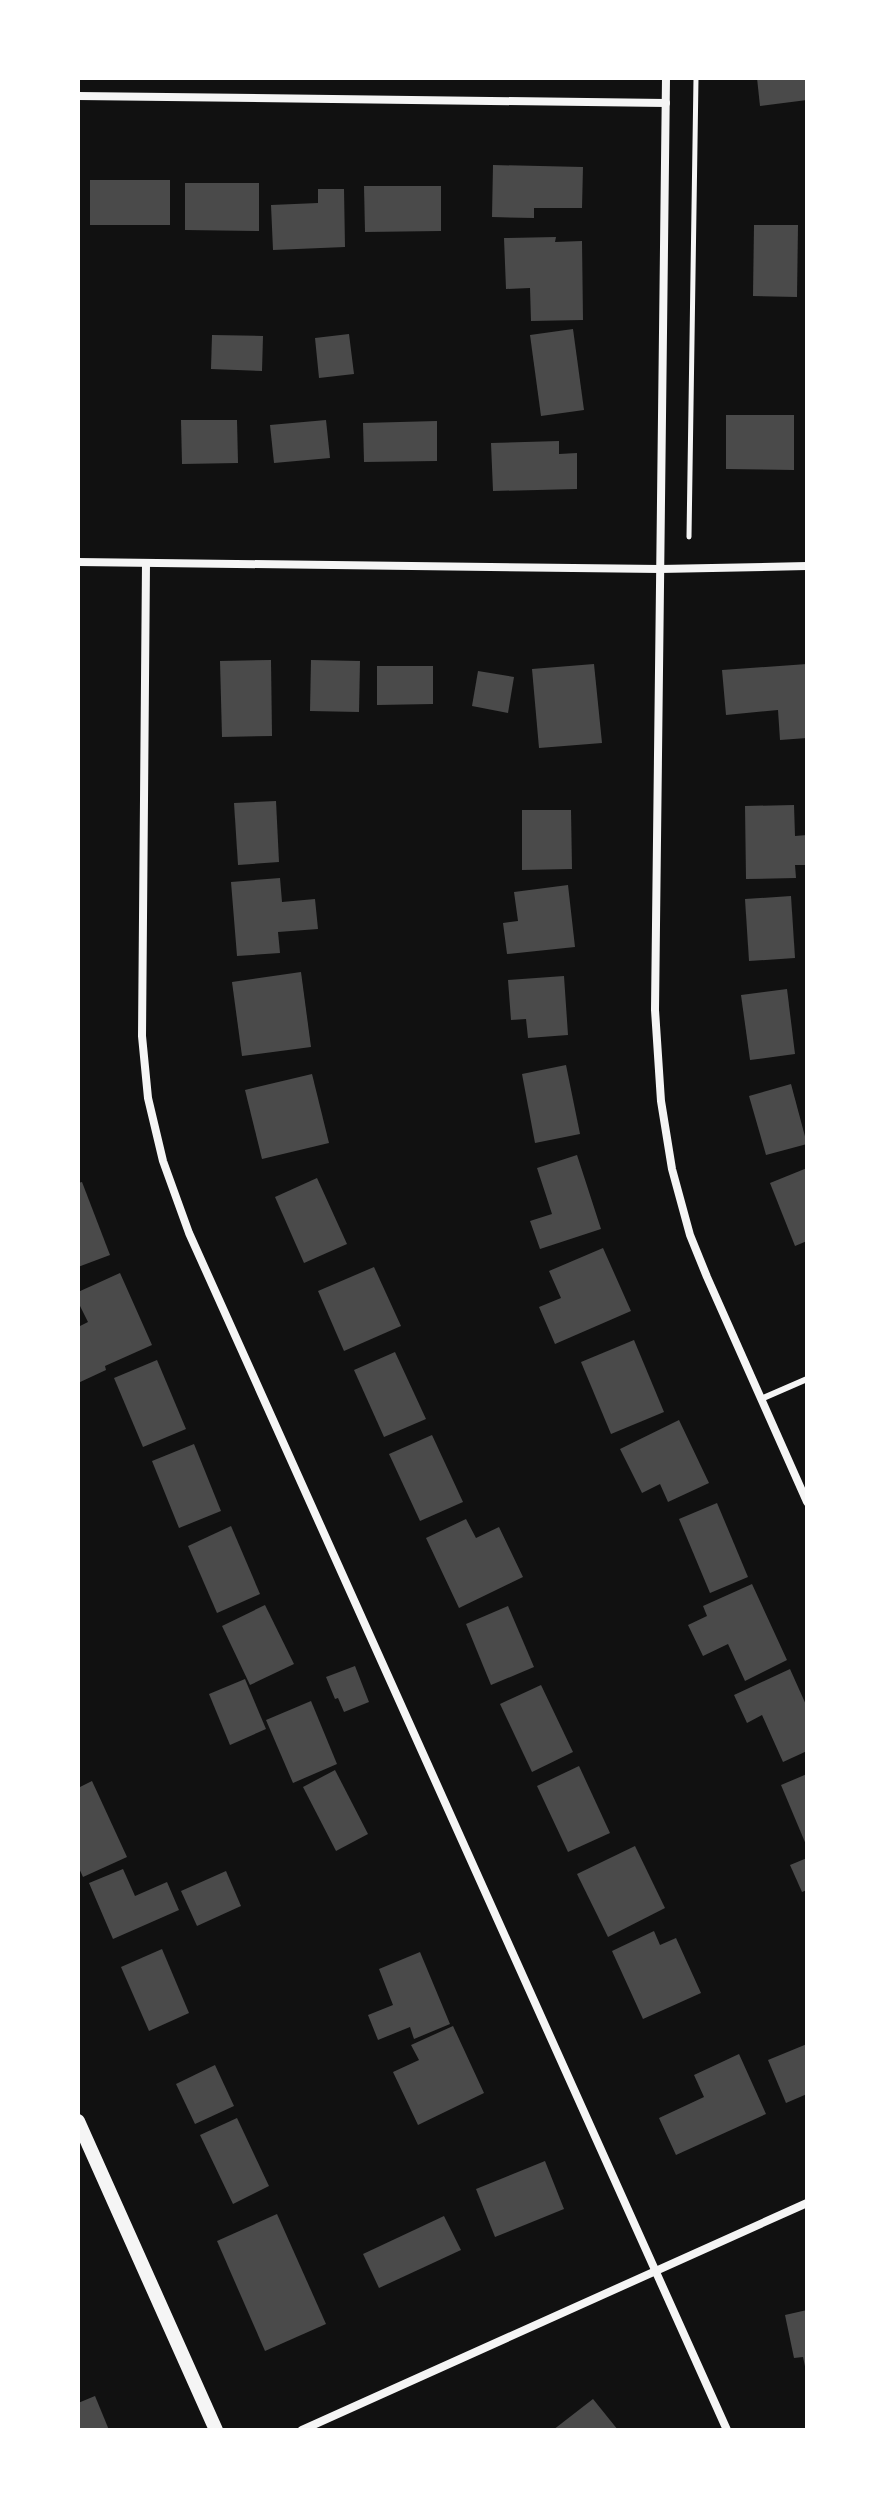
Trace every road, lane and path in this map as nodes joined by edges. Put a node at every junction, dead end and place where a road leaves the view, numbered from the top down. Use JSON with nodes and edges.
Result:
{"nodes":[{"id":1,"x":666,"y":78,"type":"edge"},
{"id":2,"x":696,"y":78,"type":"edge"},
{"id":3,"x":78,"y":96,"type":"edge"},
{"id":4,"x":666,"y":103,"type":"junction"},
{"id":5,"x":689,"y":537,"type":"dead end"},
{"id":6,"x":78,"y":562,"type":"edge"},
{"id":7,"x":146,"y":563,"type":"junction"},
{"id":8,"x":807,"y":566,"type":"edge"},
{"id":9,"x":660,"y":569,"type":"junction"},
{"id":10,"x":807,"y":1379,"type":"edge"},
{"id":11,"x":761,"y":1399,"type":"junction"},
{"id":12,"x":807,"y":1502,"type":"edge"},
{"id":13,"x":78,"y":2121,"type":"edge"},
{"id":14,"x":807,"y":2203,"type":"edge"},
{"id":15,"x":655,"y":2271,"type":"junction"},
{"id":16,"x":216,"y":2430,"type":"edge"},
{"id":17,"x":302,"y":2430,"type":"edge"},
{"id":18,"x":727,"y":2430,"type":"edge"}],
"edges":[{"from":1,"to":4,"type":"street"},
{"from":2,"to":5,"type":"path"},
{"from":3,"to":4,"type":"street"},
{"from":4,"to":9,"type":"street"},
{"from":6,"to":7,"type":"street"},
{"from":7,"to":9,"type":"street"},
{"from":7,"to":15,"type":"street"},
{"from":8,"to":9,"type":"street"},
{"from":9,"to":11,"type":"street"},
{"from":10,"to":11,"type":"lane"},
{"from":11,"to":12,"type":"street"},
{"from":13,"to":16,"type":"street"},
{"from":14,"to":15,"type":"street"},
{"from":15,"to":17,"type":"street"},
{"from":15,"to":18,"type":"street"}]}
